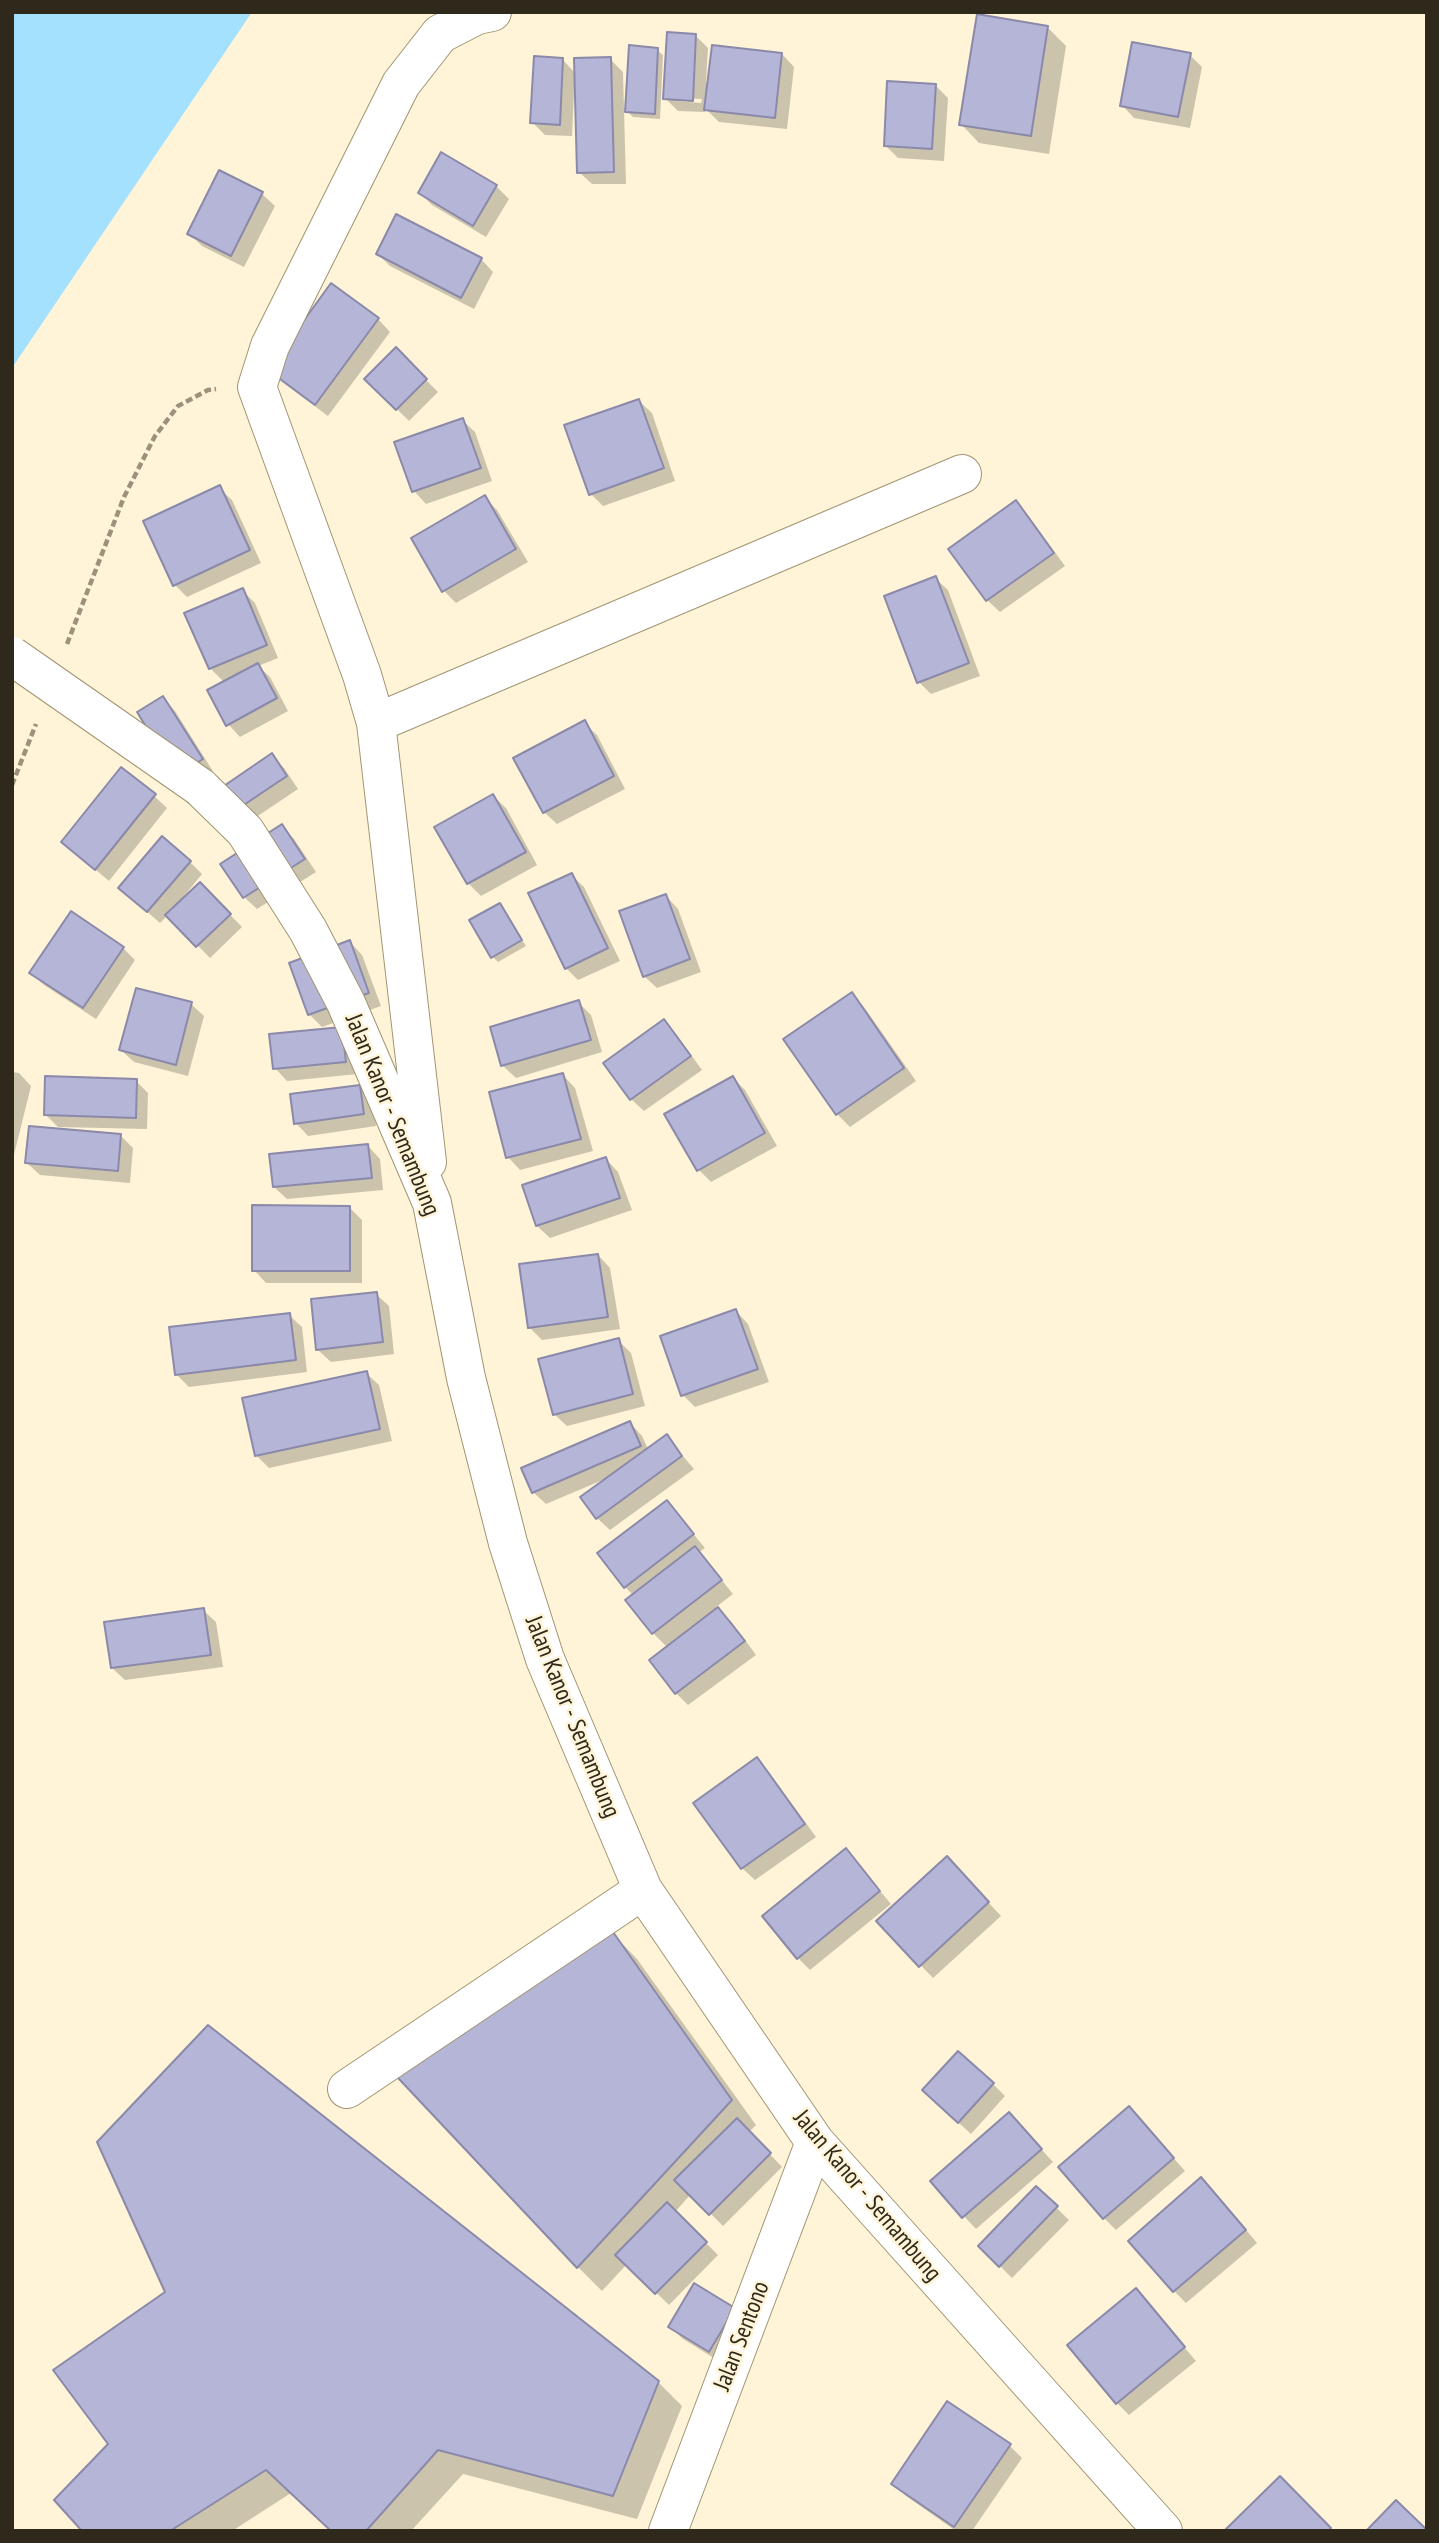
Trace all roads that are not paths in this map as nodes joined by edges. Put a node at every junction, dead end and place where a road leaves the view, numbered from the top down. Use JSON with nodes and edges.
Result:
{"nodes":[{"id":1,"x":492,"y":12,"type":"edge"},
{"id":2,"x":962,"y":474,"type":"dead end"},
{"id":3,"x":12,"y":656,"type":"edge"},
{"id":4,"x":376,"y":723,"type":"junction"},
{"id":5,"x":432,"y":1203,"type":"junction"},
{"id":6,"x":643,"y":1890,"type":"junction"},
{"id":7,"x":347,"y":2089,"type":"dead end"},
{"id":8,"x":815,"y":2142,"type":"junction"},
{"id":9,"x":668,"y":2531,"type":"edge"},
{"id":10,"x":1163,"y":2531,"type":"edge"}],
"edges":[{"from":1,"to":4,"type":"street"},
{"from":2,"to":4,"type":"street"},
{"from":3,"to":5,"type":"street","name":"Jalan Kanor - Semambung","bridge":true},
{"from":4,"to":5,"type":"street"},
{"from":5,"to":6,"type":"street","name":"Jalan Kanor - Semambung"},
{"from":6,"to":7,"type":"street"},
{"from":6,"to":8,"type":"street","name":"Jalan Kanor - Semambung"},
{"from":8,"to":9,"type":"street","name":"Jalan Sentono"},
{"from":8,"to":10,"type":"street","name":"Jalan Kanor - Semambung"}]}
